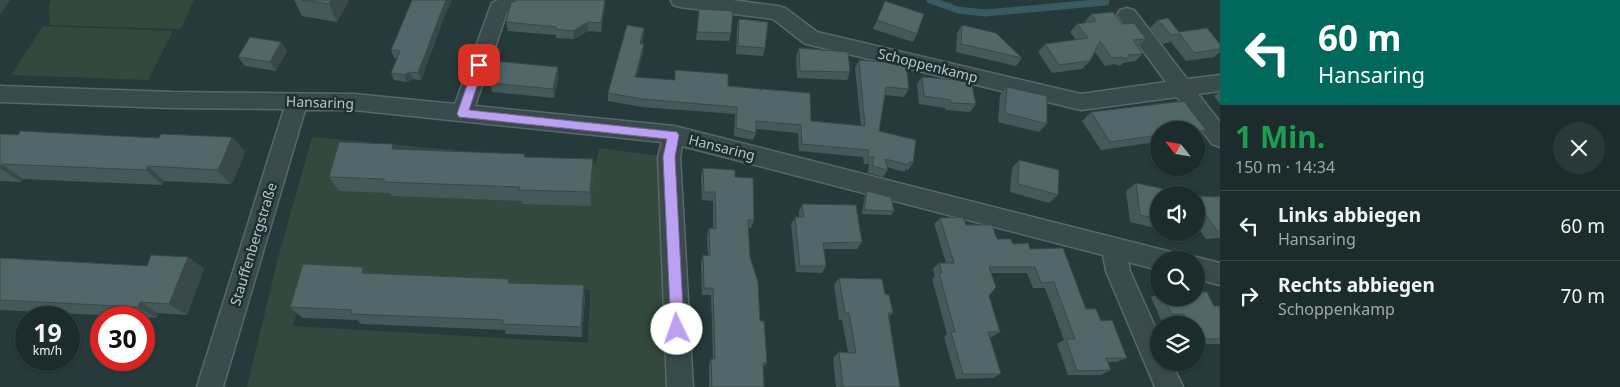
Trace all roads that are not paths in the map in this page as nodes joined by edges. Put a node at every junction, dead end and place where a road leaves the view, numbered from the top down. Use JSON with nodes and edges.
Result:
{"nodes":[{"id":1,"x":514,"y":0,"type":"edge"},
{"id":2,"x":680,"y":0,"type":"edge"},
{"id":3,"x":1127,"y":15,"type":"dead end"},
{"id":4,"x":1220,"y":83,"type":"edge"},
{"id":5,"x":1182,"y":89,"type":"junction"},
{"id":6,"x":0,"y":94,"type":"edge"},
{"id":7,"x":297,"y":100,"type":"junction"},
{"id":8,"x":462,"y":114,"type":"junction"},
{"id":9,"x":674,"y":135,"type":"junction"},
{"id":10,"x":1220,"y":138,"type":"edge"},
{"id":11,"x":1114,"y":248,"type":"junction"},
{"id":12,"x":1150,"y":257,"type":"edge"},
{"id":13,"x":1205,"y":270,"type":"edge"},
{"id":14,"x":1220,"y":274,"type":"edge"},
{"id":15,"x":210,"y":387,"type":"edge"},
{"id":16,"x":680,"y":387,"type":"edge"},
{"id":17,"x":1170,"y":387,"type":"edge"}],
"edges":[{"from":1,"to":8,"type":"street"},
{"from":2,"to":5,"type":"street","name":"Schoppenkamp"},
{"from":3,"to":5,"type":"street"},
{"from":4,"to":5,"type":"street","name":"Schoppenkamp"},
{"from":5,"to":10,"type":"street"},
{"from":6,"to":7,"type":"street","name":"Hansaring"},
{"from":7,"to":8,"type":"street","name":"Hansaring"},
{"from":7,"to":15,"type":"street","name":"Stauffenbergstraße"},
{"from":8,"to":9,"type":"street","name":"Hansaring"},
{"from":9,"to":11,"type":"street","name":"Hansaring"},
{"from":9,"to":16,"type":"street"},
{"from":11,"to":12,"type":"street","name":"Hansaring"},
{"from":11,"to":17,"type":"street"},
{"from":13,"to":14,"type":"street"}]}
